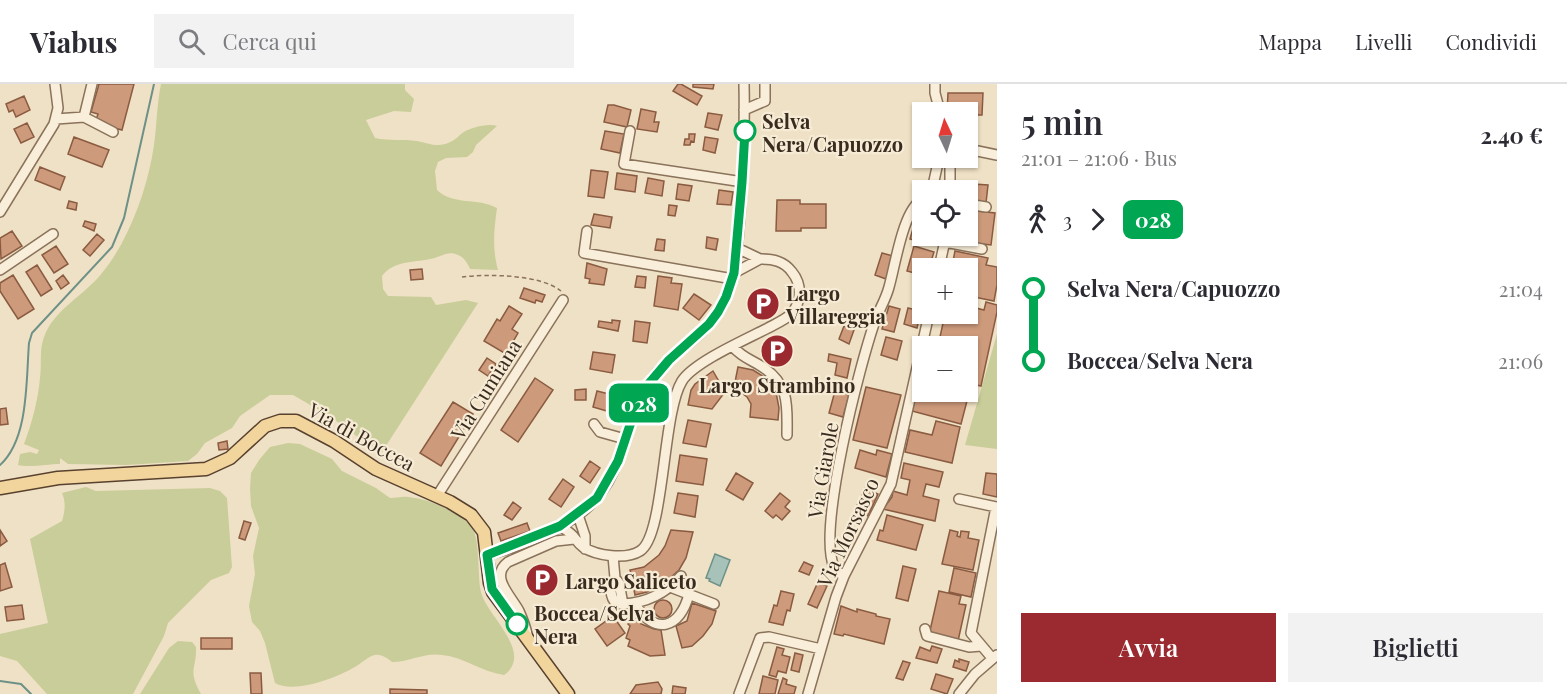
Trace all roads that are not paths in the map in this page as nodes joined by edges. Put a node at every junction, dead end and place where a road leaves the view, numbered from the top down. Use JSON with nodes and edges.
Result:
{"nodes":[{"id":1,"x":55,"y":84,"type":"edge"},
{"id":2,"x":92,"y":84,"type":"edge"},
{"id":3,"x":744,"y":84,"type":"edge"},
{"id":4,"x":765,"y":84,"type":"edge"},
{"id":5,"x":935,"y":84,"type":"edge"},
{"id":6,"x":937,"y":102,"type":"edge"},
{"id":7,"x":744,"y":110,"type":"junction"},
{"id":8,"x":84,"y":117,"type":"junction"},
{"id":9,"x":56,"y":119,"type":"junction"},
{"id":10,"x":630,"y":131,"type":"dead end"},
{"id":11,"x":113,"y":132,"type":"dead end"},
{"id":12,"x":978,"y":151,"type":"edge"},
{"id":13,"x":997,"y":155,"type":"edge"},
{"id":14,"x":742,"y":182,"type":"junction"},
{"id":15,"x":978,"y":206,"type":"edge"},
{"id":16,"x":986,"y":207,"type":"dead end"},
{"id":17,"x":912,"y":209,"type":"edge"},
{"id":18,"x":0,"y":212,"type":"edge"},
{"id":19,"x":587,"y":231,"type":"dead end"},
{"id":20,"x":53,"y":234,"type":"dead end"},
{"id":21,"x":971,"y":246,"type":"edge"},
{"id":22,"x":737,"y":248,"type":"junction"},
{"id":23,"x":982,"y":249,"type":"dead end"},
{"id":24,"x":760,"y":259,"type":"junction"},
{"id":25,"x":0,"y":270,"type":"edge"},
{"id":26,"x":733,"y":276,"type":"junction"},
{"id":27,"x":563,"y":300,"type":"road end"},
{"id":28,"x":927,"y":324,"type":"edge"},
{"id":29,"x":733,"y":347,"type":"junction"},
{"id":30,"x":594,"y":424,"type":"dead end"},
{"id":31,"x":788,"y":435,"type":"dead end"},
{"id":32,"x":625,"y":439,"type":"junction"},
{"id":33,"x":0,"y":488,"type":"edge"},
{"id":34,"x":437,"y":496,"type":"junction"},
{"id":35,"x":959,"y":499,"type":"dead end"},
{"id":36,"x":996,"y":506,"type":"edge"},
{"id":37,"x":578,"y":514,"type":"junction"},
{"id":38,"x":560,"y":526,"type":"junction"},
{"id":39,"x":574,"y":538,"type":"junction"},
{"id":40,"x":585,"y":549,"type":"junction"},
{"id":41,"x":487,"y":555,"type":"junction"},
{"id":42,"x":613,"y":555,"type":"junction"},
{"id":43,"x":681,"y":576,"type":"dead end"},
{"id":44,"x":844,"y":576,"type":"junction"},
{"id":45,"x":670,"y":587,"type":"junction"},
{"id":46,"x":688,"y":594,"type":"junction"},
{"id":47,"x":636,"y":604,"type":"junction"},
{"id":48,"x":714,"y":604,"type":"dead end"},
{"id":49,"x":926,"y":629,"type":"dead end"},
{"id":50,"x":528,"y":639,"type":"junction"},
{"id":51,"x":981,"y":646,"type":"junction"},
{"id":52,"x":821,"y":649,"type":"junction"},
{"id":53,"x":995,"y":656,"type":"edge"},
{"id":54,"x":568,"y":694,"type":"edge"},
{"id":55,"x":739,"y":694,"type":"edge"},
{"id":56,"x":808,"y":694,"type":"edge"},
{"id":57,"x":960,"y":694,"type":"edge"}],
"edges":[{"from":1,"to":9,"type":"street"},
{"from":2,"to":8,"type":"street"},
{"from":3,"to":7,"type":"street"},
{"from":4,"to":7,"type":"street"},
{"from":5,"to":6,"type":"street"},
{"from":7,"to":14,"type":"street"},
{"from":8,"to":9,"type":"street"},
{"from":8,"to":11,"type":"street"},
{"from":9,"to":18,"type":"street"},
{"from":10,"to":14,"type":"street"},
{"from":12,"to":13,"type":"street"},
{"from":14,"to":22,"type":"street"},
{"from":15,"to":16,"type":"street"},
{"from":17,"to":44,"type":"street","name":"Via Giarole"},
{"from":19,"to":26,"type":"street"},
{"from":20,"to":25,"type":"street"},
{"from":21,"to":23,"type":"street"},
{"from":22,"to":24,"type":"street"},
{"from":22,"to":26,"type":"street"},
{"from":24,"to":26,"type":"street"},
{"from":24,"to":29,"type":"street"},
{"from":26,"to":32,"type":"street"},
{"from":27,"to":34,"type":"street","name":"Via Cumiana"},
{"from":28,"to":44,"type":"street","name":"Via Morsasco"},
{"from":29,"to":31,"type":"street"},
{"from":29,"to":42,"type":"street"},
{"from":30,"to":32,"type":"street"},
{"from":32,"to":37,"type":"street"},
{"from":33,"to":34,"type":"main road","name":"Via di Boccea"},
{"from":34,"to":41,"type":"main road","name":"Via di Boccea"},
{"from":35,"to":36,"type":"street"},
{"from":36,"to":51,"type":"street"},
{"from":37,"to":38,"type":"street"},
{"from":37,"to":40,"type":"street"},
{"from":38,"to":39,"type":"street"},
{"from":38,"to":41,"type":"street"},
{"from":39,"to":40,"type":"street"},
{"from":39,"to":50,"type":"street"},
{"from":40,"to":42,"type":"street"},
{"from":41,"to":50,"type":"main road","name":"Via di Boccea"},
{"from":42,"to":47,"type":"street"},
{"from":43,"to":45,"type":"street"},
{"from":44,"to":52,"type":"street","name":"Via Morsasco"},
{"from":45,"to":46,"type":"street"},
{"from":45,"to":47,"type":"street"},
{"from":46,"to":47,"type":"street"},
{"from":46,"to":48,"type":"street"},
{"from":49,"to":51,"type":"street"},
{"from":50,"to":54,"type":"main road","name":"Via di Boccea"},
{"from":51,"to":53,"type":"street"},
{"from":52,"to":55,"type":"street"},
{"from":52,"to":56,"type":"street","name":"Via Morsasco"},
{"from":53,"to":57,"type":"street"}]}
